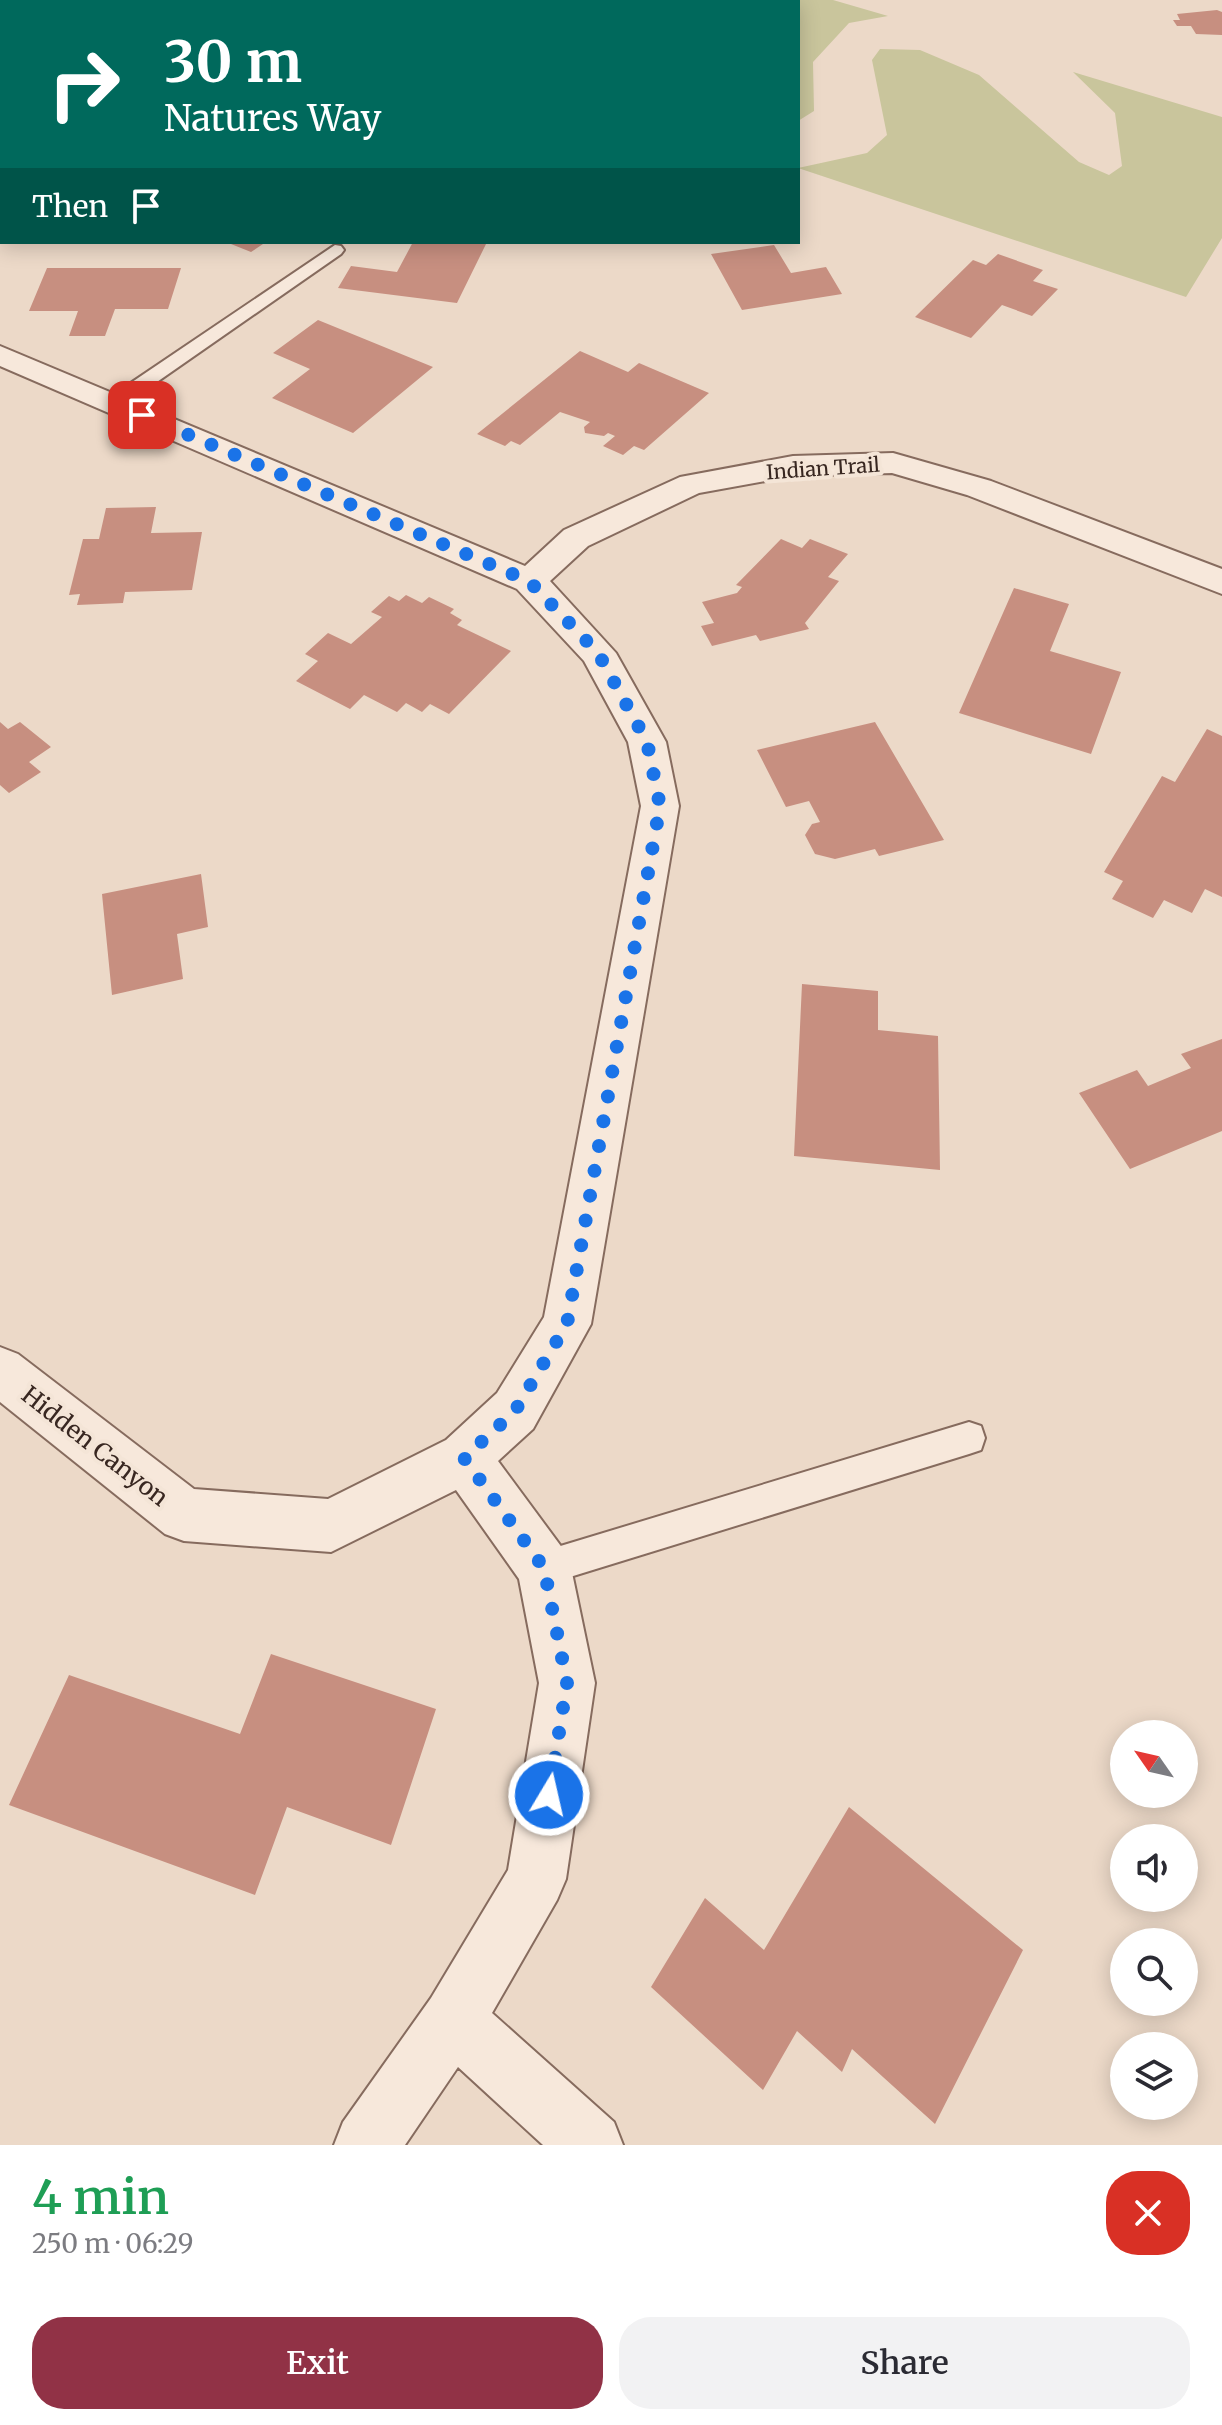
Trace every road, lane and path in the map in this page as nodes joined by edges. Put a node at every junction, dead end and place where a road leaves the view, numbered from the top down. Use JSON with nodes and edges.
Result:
{"nodes":[{"id":1,"x":335,"y":250,"type":"dead end"},
{"id":2,"x":0,"y":355,"type":"edge"},
{"id":3,"x":114,"y":403,"type":"junction"},
{"id":4,"x":529,"y":581,"type":"junction"},
{"id":5,"x":1222,"y":582,"type":"edge"},
{"id":6,"x":0,"y":1371,"type":"edge"},
{"id":7,"x":969,"y":1438,"type":"dead end"},
{"id":8,"x":464,"y":1458,"type":"junction"},
{"id":9,"x":544,"y":1568,"type":"junction"},
{"id":10,"x":453,"y":2020,"type":"junction"},
{"id":11,"x":366,"y":2145,"type":"edge"},
{"id":12,"x":591,"y":2145,"type":"edge"}],
"edges":[{"from":1,"to":3,"type":"lane"},
{"from":2,"to":3,"type":"street"},
{"from":3,"to":4,"type":"street"},
{"from":4,"to":5,"type":"street","name":"Indian Trail"},
{"from":4,"to":8,"type":"street","name":"Hidden Canyon"},
{"from":6,"to":8,"type":"street","name":"Hidden Canyon"},
{"from":7,"to":9,"type":"lane"},
{"from":8,"to":9,"type":"street"},
{"from":9,"to":10,"type":"street"},
{"from":10,"to":11,"type":"street"},
{"from":10,"to":12,"type":"street"}]}
